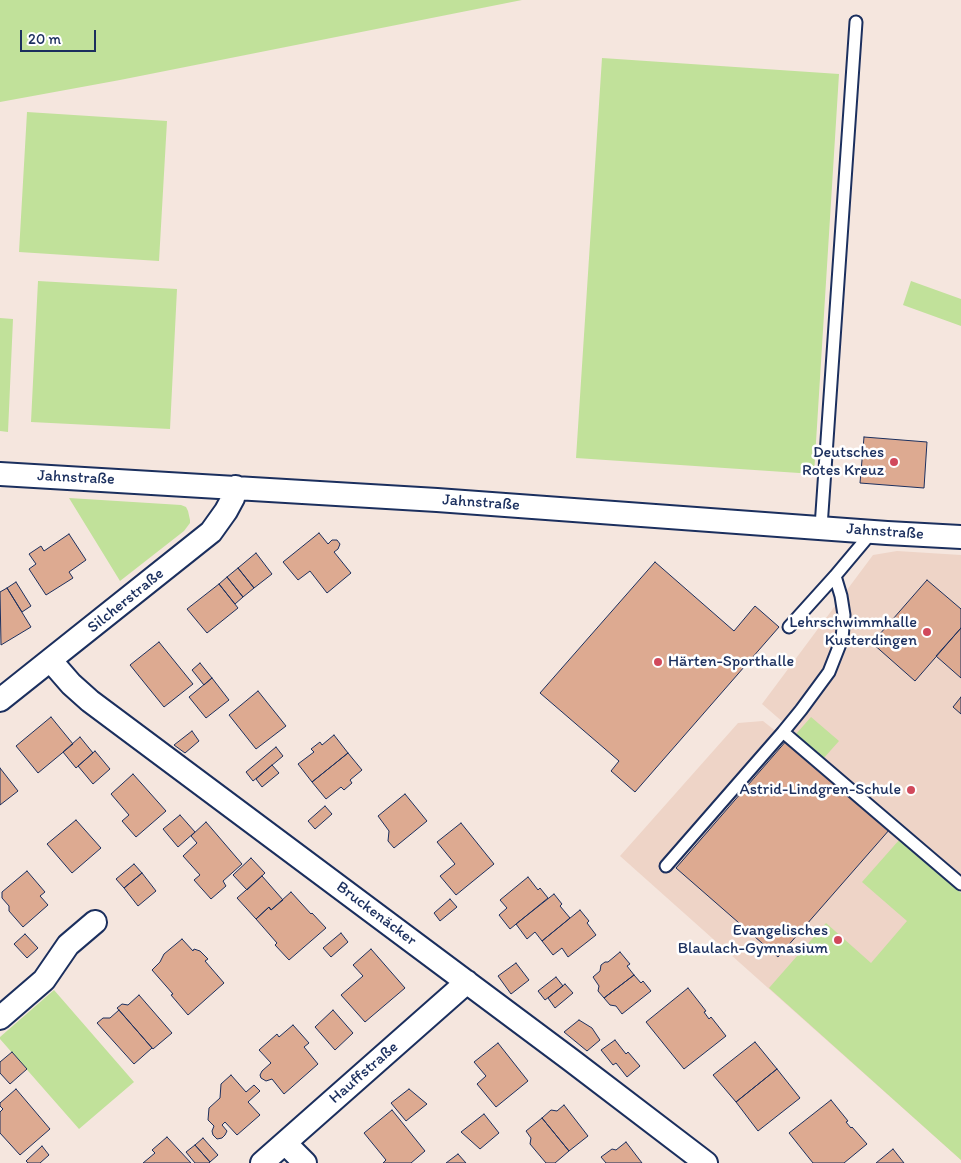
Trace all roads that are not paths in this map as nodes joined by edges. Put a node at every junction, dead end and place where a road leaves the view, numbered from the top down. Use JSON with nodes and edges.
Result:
{"nodes":[{"id":1,"x":856,"y":22,"type":"dead end"},
{"id":2,"x":0,"y":474,"type":"edge"},
{"id":3,"x":236,"y":487,"type":"junction"},
{"id":4,"x":822,"y":527,"type":"junction"},
{"id":5,"x":872,"y":532,"type":"junction"},
{"id":6,"x":961,"y":537,"type":"edge"},
{"id":7,"x":835,"y":576,"type":"junction"},
{"id":8,"x":789,"y":627,"type":"dead end"},
{"id":9,"x":51,"y":661,"type":"junction"},
{"id":10,"x":0,"y":700,"type":"edge"},
{"id":11,"x":783,"y":732,"type":"junction"},
{"id":12,"x":666,"y":866,"type":"dead end"},
{"id":13,"x":961,"y":884,"type":"edge"},
{"id":14,"x":95,"y":922,"type":"dead end"},
{"id":15,"x":467,"y":982,"type":"junction"},
{"id":16,"x":0,"y":1018,"type":"edge"},
{"id":17,"x":285,"y":1143,"type":"junction"},
{"id":18,"x":262,"y":1163,"type":"edge"},
{"id":19,"x":305,"y":1163,"type":"edge"},
{"id":20,"x":706,"y":1163,"type":"edge"}],
"edges":[{"from":1,"to":4,"type":"lane"},
{"from":2,"to":3,"type":"street","name":"Jahnstraße"},
{"from":3,"to":4,"type":"street","name":"Jahnstraße"},
{"from":3,"to":9,"type":"street","name":"Silcherstraße"},
{"from":4,"to":5,"type":"street","name":"Jahnstraße"},
{"from":5,"to":6,"type":"street","name":"Jahnstraße"},
{"from":5,"to":7,"type":"lane"},
{"from":7,"to":8,"type":"lane"},
{"from":7,"to":11,"type":"lane"},
{"from":9,"to":10,"type":"street","name":"Silcherstraße"},
{"from":9,"to":15,"type":"street","name":"Bruckenäcker"},
{"from":11,"to":12,"type":"lane"},
{"from":11,"to":13,"type":"lane"},
{"from":14,"to":16,"type":"street"},
{"from":15,"to":17,"type":"street","name":"Hauffstraße"},
{"from":15,"to":20,"type":"street","name":"Bruckenäcker"},
{"from":17,"to":18,"type":"street","name":"Hauffstraße"},
{"from":17,"to":19,"type":"street"}]}
